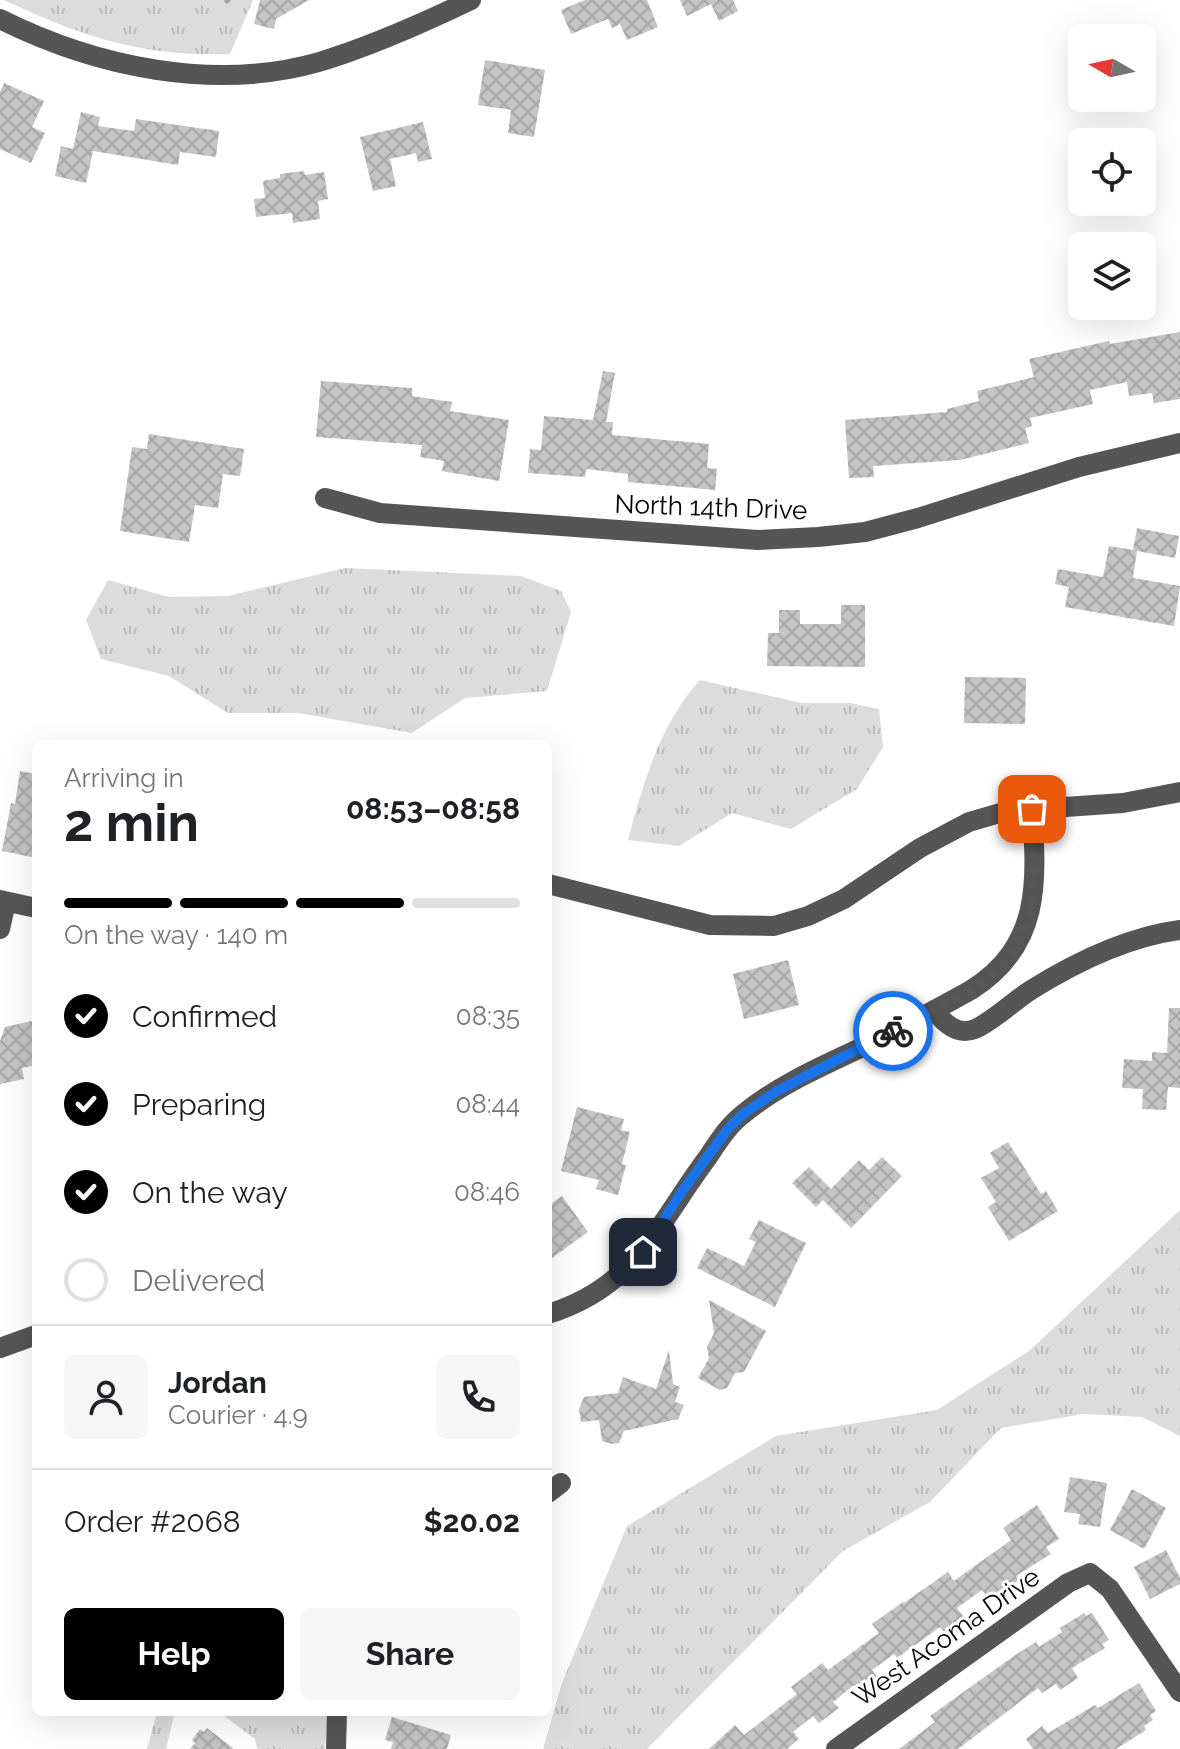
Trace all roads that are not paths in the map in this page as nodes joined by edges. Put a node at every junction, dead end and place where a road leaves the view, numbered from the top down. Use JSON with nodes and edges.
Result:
{"nodes":[{"id":1,"x":471,"y":0,"type":"edge"},
{"id":2,"x":0,"y":19,"type":"edge"},
{"id":3,"x":1180,"y":443,"type":"edge"},
{"id":4,"x":325,"y":498,"type":"dead end"},
{"id":5,"x":1180,"y":792,"type":"edge"},
{"id":6,"x":1032,"y":809,"type":"junction"},
{"id":7,"x":552,"y":885,"type":"edge"},
{"id":8,"x":3,"y":901,"type":"edge"},
{"id":9,"x":32,"y":907,"type":"edge"},
{"id":10,"x":0,"y":929,"type":"edge"},
{"id":11,"x":1180,"y":930,"type":"edge"},
{"id":12,"x":934,"y":1010,"type":"junction"},
{"id":13,"x":552,"y":1313,"type":"edge"},
{"id":14,"x":32,"y":1336,"type":"edge"},
{"id":15,"x":0,"y":1348,"type":"edge"},
{"id":16,"x":1180,"y":1692,"type":"edge"},
{"id":17,"x":337,"y":1716,"type":"edge"},
{"id":18,"x":336,"y":1749,"type":"edge"},
{"id":19,"x":836,"y":1749,"type":"edge"}],
"edges":[{"from":1,"to":2,"type":"street"},
{"from":3,"to":4,"type":"street","name":"North 14th Drive"},
{"from":5,"to":6,"type":"street"},
{"from":6,"to":7,"type":"street"},
{"from":6,"to":12,"type":"street"},
{"from":8,"to":9,"type":"street"},
{"from":8,"to":10,"type":"street"},
{"from":11,"to":12,"type":"street"},
{"from":12,"to":13,"type":"street"},
{"from":14,"to":15,"type":"street"},
{"from":16,"to":19,"type":"street","name":"West Acoma Drive"},
{"from":17,"to":18,"type":"street"}]}
